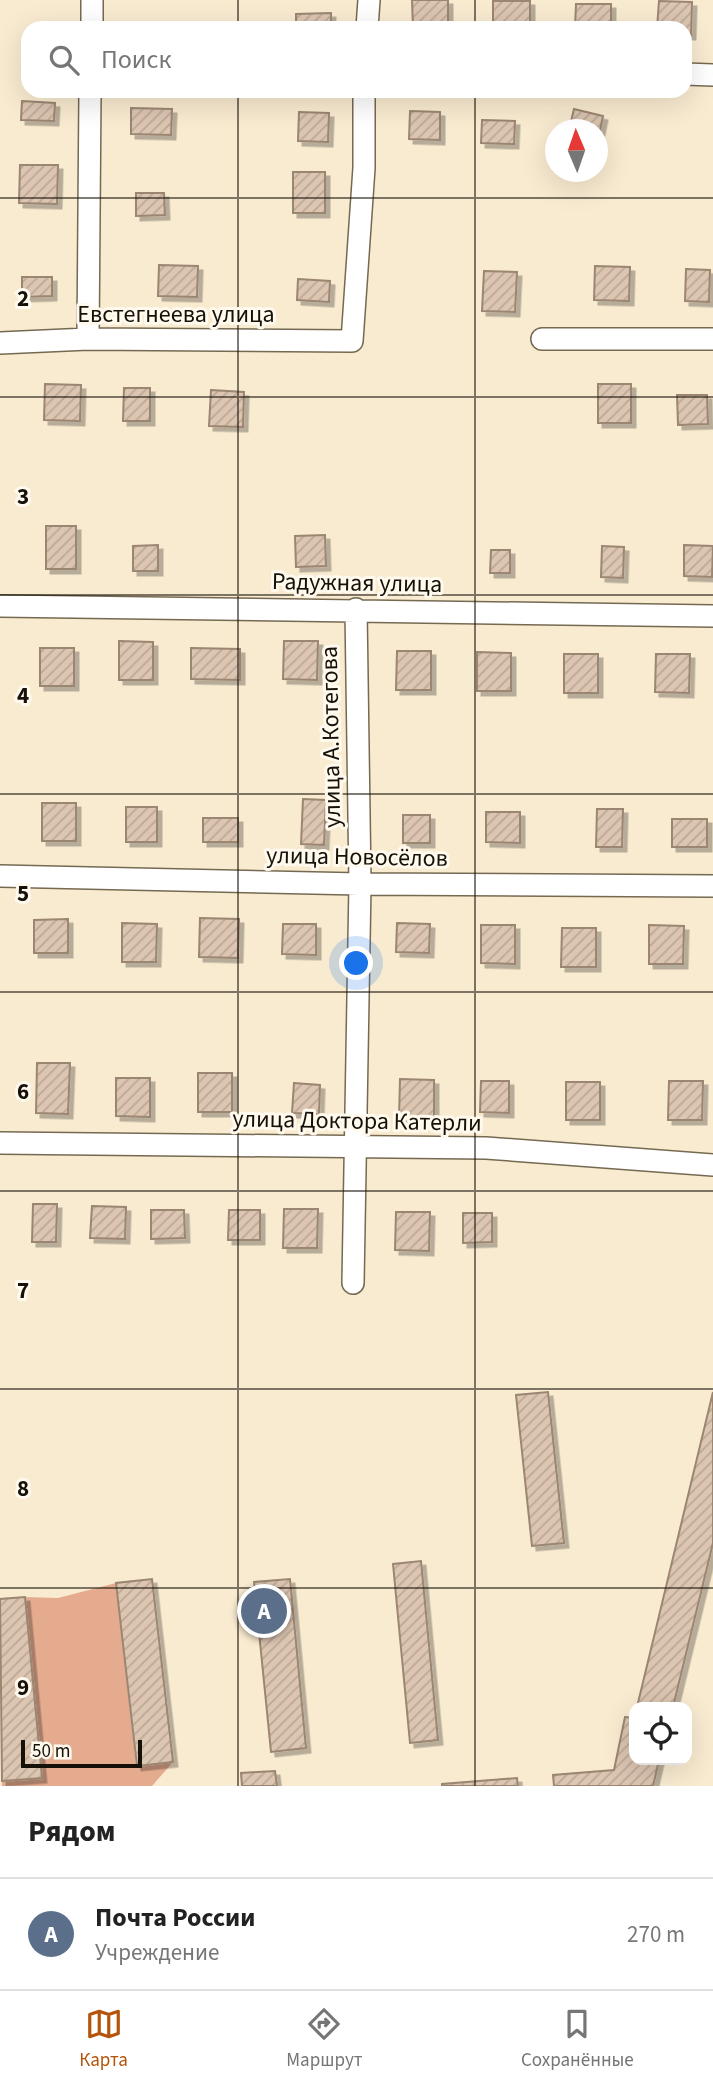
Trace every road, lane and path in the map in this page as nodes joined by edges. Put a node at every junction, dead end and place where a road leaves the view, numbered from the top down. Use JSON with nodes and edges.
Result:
{"nodes":[{"id":1,"x":92,"y":0,"type":"edge"},
{"id":2,"x":369,"y":0,"type":"edge"},
{"id":3,"x":92,"y":21,"type":"edge"},
{"id":4,"x":368,"y":21,"type":"edge"},
{"id":5,"x":692,"y":74,"type":"edge"},
{"id":6,"x":713,"y":75,"type":"edge"},
{"id":7,"x":90,"y":98,"type":"edge"},
{"id":8,"x":365,"y":98,"type":"edge"},
{"id":9,"x":88,"y":339,"type":"junction"},
{"id":10,"x":542,"y":339,"type":"dead end"},
{"id":11,"x":713,"y":339,"type":"edge"},
{"id":12,"x":0,"y":343,"type":"edge"},
{"id":13,"x":0,"y":606,"type":"edge"},
{"id":14,"x":356,"y":609,"type":"junction"},
{"id":15,"x":713,"y":616,"type":"edge"},
{"id":16,"x":0,"y":876,"type":"edge"},
{"id":17,"x":360,"y":884,"type":"junction"},
{"id":18,"x":713,"y":886,"type":"edge"},
{"id":19,"x":0,"y":1143,"type":"edge"},
{"id":20,"x":356,"y":1148,"type":"junction"},
{"id":21,"x":713,"y":1165,"type":"edge"},
{"id":22,"x":353,"y":1283,"type":"dead end"}],
"edges":[{"from":1,"to":3,"type":"street"},
{"from":2,"to":4,"type":"street"},
{"from":5,"to":6,"type":"street"},
{"from":7,"to":9,"type":"street"},
{"from":8,"to":9,"type":"street","name":"Евстегнеева улица"},
{"from":9,"to":12,"type":"street","name":"Евстегнеева улица"},
{"from":10,"to":11,"type":"street"},
{"from":13,"to":14,"type":"street","name":"Радужная улица"},
{"from":14,"to":15,"type":"street","name":"Радужная улица"},
{"from":14,"to":17,"type":"street","name":"улица А.Котегова"},
{"from":16,"to":17,"type":"street","name":"улица Новосёлов"},
{"from":17,"to":18,"type":"street","name":"улица Новосёлов"},
{"from":17,"to":20,"type":"street","name":"улица А.Котегова"},
{"from":19,"to":20,"type":"street","name":"улица Доктора Катерли"},
{"from":20,"to":21,"type":"street","name":"улица Доктора Катерли"},
{"from":20,"to":22,"type":"street","name":"улица А.Котегова"}]}
